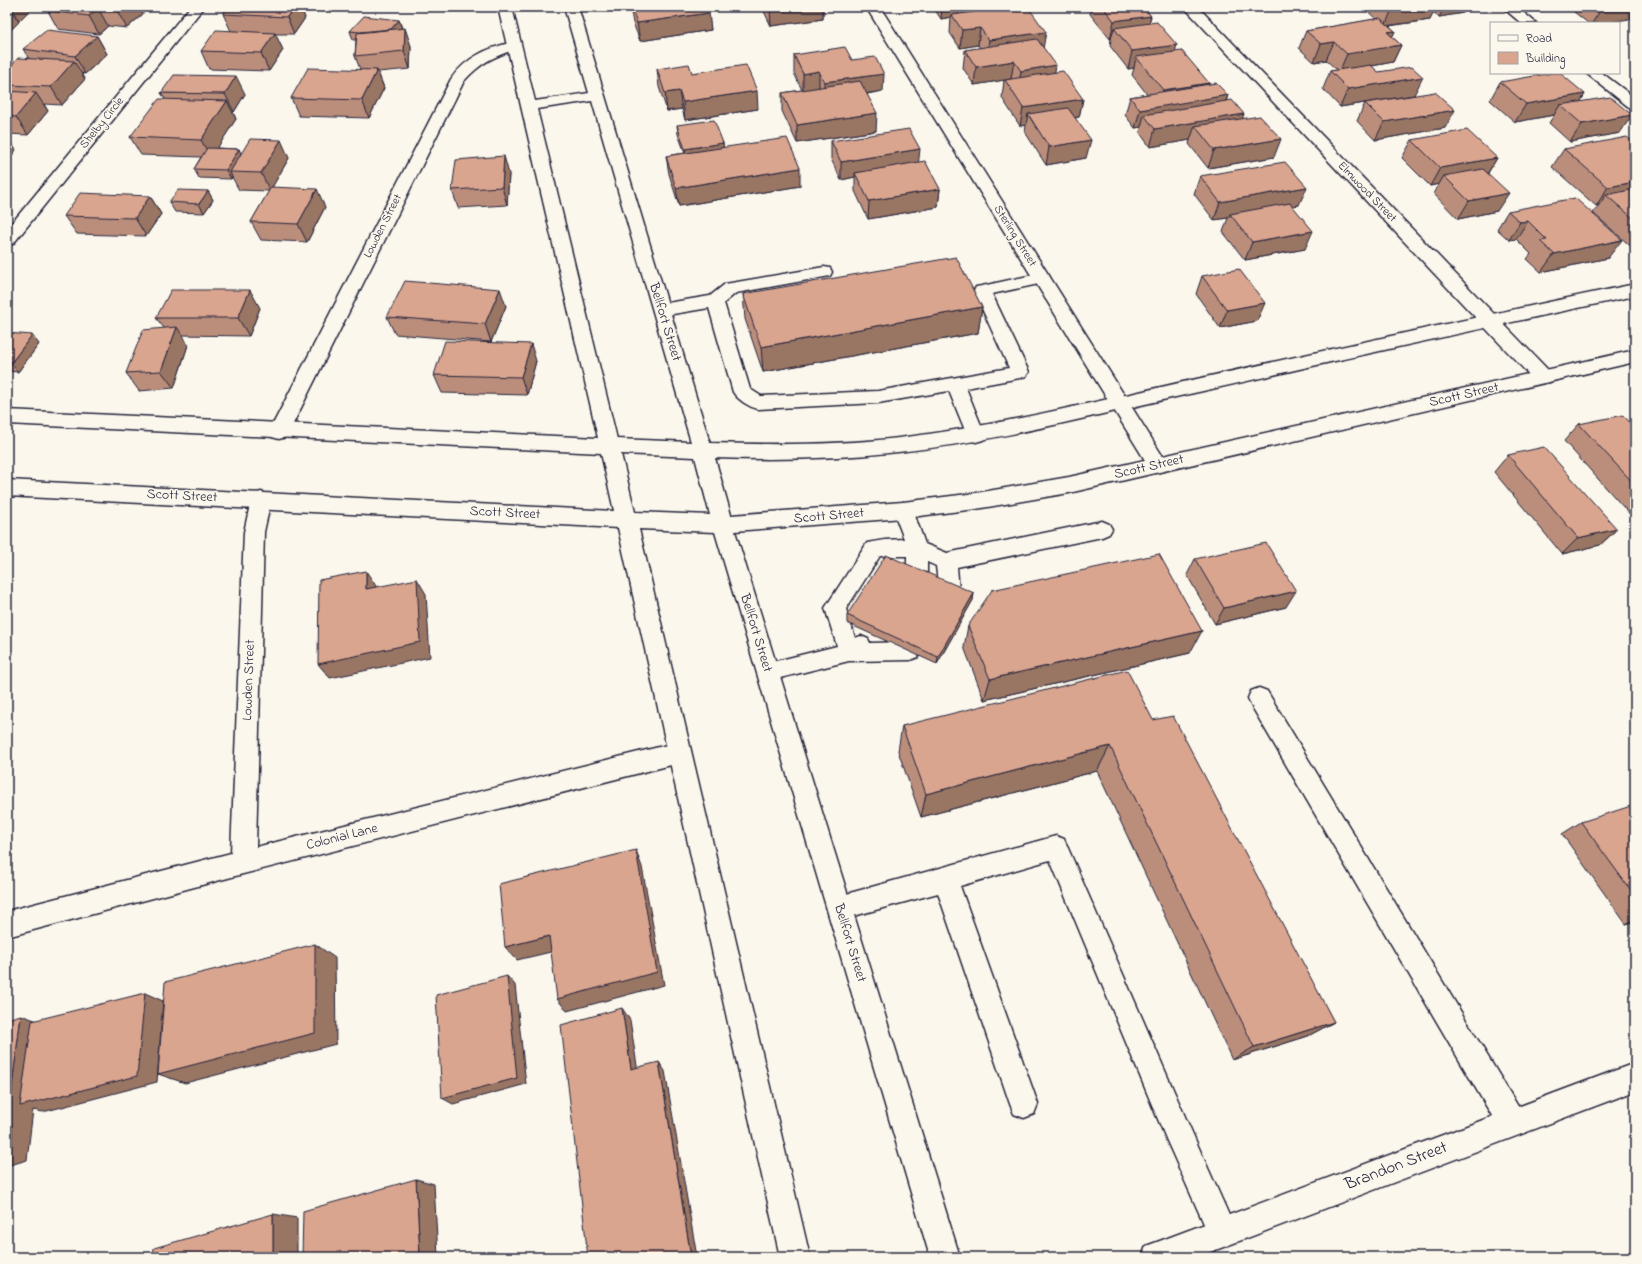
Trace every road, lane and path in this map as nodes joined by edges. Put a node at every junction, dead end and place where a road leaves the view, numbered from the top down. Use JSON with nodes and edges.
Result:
{"nodes":[{"id":1,"x":197,"y":7,"type":"edge"},
{"id":2,"x":505,"y":7,"type":"edge"},
{"id":3,"x":571,"y":7,"type":"edge"},
{"id":4,"x":873,"y":7,"type":"edge"},
{"id":5,"x":1191,"y":7,"type":"edge"},
{"id":6,"x":1509,"y":7,"type":"edge"},
{"id":7,"x":1528,"y":22,"type":"edge"},
{"id":8,"x":513,"y":46,"type":"junction"},
{"id":9,"x":1594,"y":74,"type":"edge"},
{"id":10,"x":598,"y":96,"type":"junction"},
{"id":11,"x":529,"y":106,"type":"junction"},
{"id":12,"x":1635,"y":106,"type":"edge"},
{"id":13,"x":7,"y":240,"type":"edge"},
{"id":14,"x":824,"y":272,"type":"dead end"},
{"id":15,"x":1042,"y":278,"type":"junction"},
{"id":16,"x":1635,"y":290,"type":"edge"},
{"id":17,"x":715,"y":301,"type":"junction"},
{"id":18,"x":662,"y":310,"type":"junction"},
{"id":19,"x":1490,"y":320,"type":"junction"},
{"id":20,"x":1635,"y":356,"type":"edge"},
{"id":21,"x":1543,"y":377,"type":"junction"},
{"id":22,"x":955,"y":383,"type":"junction"},
{"id":23,"x":1120,"y":403,"type":"junction"},
{"id":24,"x":7,"y":417,"type":"edge"},
{"id":25,"x":279,"y":432,"type":"junction"},
{"id":26,"x":976,"y":434,"type":"junction"},
{"id":27,"x":609,"y":446,"type":"junction"},
{"id":28,"x":704,"y":451,"type":"junction"},
{"id":29,"x":1158,"y":465,"type":"junction"},
{"id":30,"x":7,"y":488,"type":"edge"},
{"id":31,"x":261,"y":500,"type":"junction"},
{"id":32,"x":903,"y":510,"type":"junction"},
{"id":33,"x":626,"y":520,"type":"junction"},
{"id":34,"x":723,"y":524,"type":"junction"},
{"id":35,"x":1102,"y":529,"type":"dead end"},
{"id":36,"x":917,"y":548,"type":"junction"},
{"id":37,"x":946,"y":562,"type":"junction"},
{"id":38,"x":917,"y":577,"type":"edge"},
{"id":39,"x":949,"y":591,"type":"edge"},
{"id":40,"x":878,"y":637,"type":"edge"},
{"id":41,"x":910,"y":651,"type":"edge"},
{"id":42,"x":849,"y":652,"type":"junction"},
{"id":43,"x":768,"y":672,"type":"junction"},
{"id":44,"x":1259,"y":698,"type":"dead end"},
{"id":45,"x":679,"y":753,"type":"junction"},
{"id":46,"x":242,"y":862,"type":"junction"},
{"id":47,"x":945,"y":878,"type":"junction"},
{"id":48,"x":839,"y":908,"type":"junction"},
{"id":49,"x":7,"y":924,"type":"edge"},
{"id":50,"x":1635,"y":1077,"type":"edge"},
{"id":51,"x":1024,"y":1104,"type":"dead end"},
{"id":52,"x":1512,"y":1123,"type":"junction"},
{"id":53,"x":1222,"y":1232,"type":"junction"},
{"id":54,"x":795,"y":1257,"type":"edge"},
{"id":55,"x":945,"y":1257,"type":"edge"},
{"id":56,"x":1157,"y":1257,"type":"edge"}],
"edges":[{"from":1,"to":13,"type":"main road","name":"Shelby Circle"},
{"from":2,"to":8,"type":"main road"},
{"from":3,"to":10,"type":"main road","name":"Bellfort Street"},
{"from":4,"to":15,"type":"main road","name":"Sterling Street"},
{"from":5,"to":19,"type":"main road","name":"Elmwood Street"},
{"from":6,"to":7,"type":"main road"},
{"from":8,"to":11,"type":"main road"},
{"from":8,"to":25,"type":"main road","name":"Lowden Street"},
{"from":9,"to":12,"type":"main road"},
{"from":10,"to":11,"type":"main road"},
{"from":10,"to":18,"type":"main road","name":"Bellfort Street"},
{"from":11,"to":27,"type":"main road"},
{"from":14,"to":17,"type":"lane"},
{"from":15,"to":22,"type":"lane"},
{"from":15,"to":23,"type":"main road","name":"Sterling Street"},
{"from":16,"to":19,"type":"main road"},
{"from":17,"to":18,"type":"lane"},
{"from":17,"to":22,"type":"lane"},
{"from":18,"to":28,"type":"main road","name":"Bellfort Street"},
{"from":19,"to":21,"type":"main road","name":"Elmwood Street"},
{"from":19,"to":23,"type":"main road"},
{"from":20,"to":21,"type":"main road","name":"Scott Street"},
{"from":21,"to":29,"type":"main road","name":"Scott Street"},
{"from":22,"to":26,"type":"lane"},
{"from":23,"to":26,"type":"main road"},
{"from":23,"to":29,"type":"main road","name":"Sterling Street"},
{"from":24,"to":25,"type":"main road"},
{"from":25,"to":27,"type":"main road"},
{"from":26,"to":28,"type":"main road"},
{"from":27,"to":28,"type":"main road"},
{"from":27,"to":33,"type":"main road"},
{"from":28,"to":34,"type":"main road","name":"Bellfort Street"},
{"from":29,"to":32,"type":"main road","name":"Scott Street"},
{"from":30,"to":31,"type":"main road","name":"Scott Street"},
{"from":31,"to":33,"type":"main road","name":"Scott Street"},
{"from":31,"to":46,"type":"main road","name":"Lowden Street"},
{"from":32,"to":34,"type":"main road","name":"Scott Street"},
{"from":32,"to":36,"type":"lane"},
{"from":33,"to":34,"type":"main road","name":"Scott Street"},
{"from":33,"to":45,"type":"main road"},
{"from":34,"to":43,"type":"main road","name":"Bellfort Street"},
{"from":35,"to":37,"type":"lane"},
{"from":36,"to":37,"type":"lane"},
{"from":36,"to":38,"type":"lane"},
{"from":36,"to":42,"type":"lane"},
{"from":37,"to":39,"type":"lane"},
{"from":40,"to":42,"type":"lane"},
{"from":41,"to":42,"type":"lane"},
{"from":42,"to":43,"type":"lane"},
{"from":43,"to":48,"type":"main road","name":"Bellfort Street"},
{"from":44,"to":52,"type":"lane"},
{"from":45,"to":46,"type":"main road","name":"Colonial Lane"},
{"from":45,"to":54,"type":"main road"},
{"from":46,"to":49,"type":"main road","name":"Colonial Lane"},
{"from":47,"to":48,"type":"lane"},
{"from":47,"to":51,"type":"lane"},
{"from":47,"to":53,"type":"lane"},
{"from":48,"to":55,"type":"main road","name":"Bellfort Street"},
{"from":50,"to":52,"type":"main road","name":"Brandon Street"},
{"from":52,"to":53,"type":"main road","name":"Brandon Street"},
{"from":53,"to":56,"type":"main road","name":"Brandon Street"}]}
